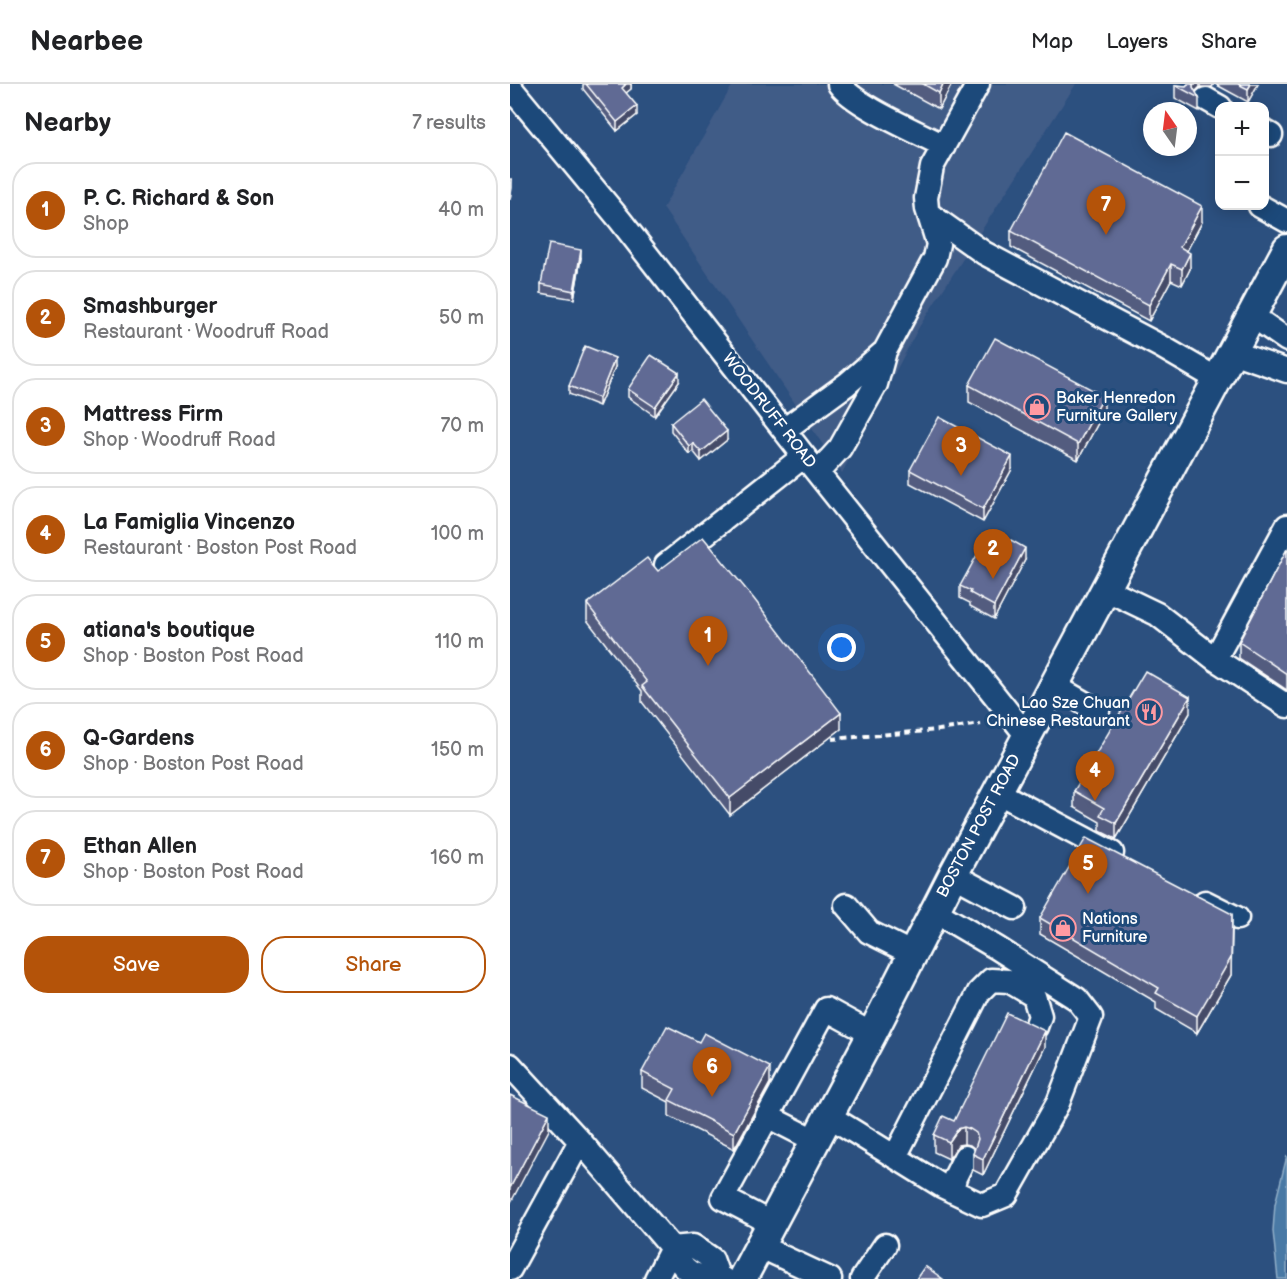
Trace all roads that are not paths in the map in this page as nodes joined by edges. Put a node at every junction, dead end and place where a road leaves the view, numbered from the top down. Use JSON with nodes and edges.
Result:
{"nodes":[{"id":1,"x":839,"y":84,"type":"edge"},
{"id":2,"x":978,"y":84,"type":"edge"},
{"id":3,"x":510,"y":87,"type":"edge"},
{"id":4,"x":944,"y":146,"type":"junction"},
{"id":5,"x":1268,"y":210,"type":"edge"},
{"id":6,"x":929,"y":214,"type":"junction"},
{"id":7,"x":1287,"y":220,"type":"edge"},
{"id":8,"x":1287,"y":249,"type":"edge"},
{"id":9,"x":1251,"y":315,"type":"junction"},
{"id":10,"x":1287,"y":340,"type":"edge"},
{"id":11,"x":885,"y":351,"type":"junction"},
{"id":12,"x":1232,"y":352,"type":"junction"},
{"id":13,"x":1287,"y":371,"type":"edge"},
{"id":14,"x":1217,"y":379,"type":"junction"},
{"id":15,"x":784,"y":430,"type":"junction"},
{"id":16,"x":811,"y":464,"type":"junction"},
{"id":17,"x":1287,"y":526,"type":"edge"},
{"id":18,"x":666,"y":565,"type":"edge"},
{"id":19,"x":1105,"y":589,"type":"junction"},
{"id":20,"x":1215,"y":659,"type":"junction"},
{"id":21,"x":1053,"y":686,"type":"junction"},
{"id":22,"x":1287,"y":706,"type":"edge"},
{"id":23,"x":1098,"y":711,"type":"dead end"},
{"id":24,"x":1027,"y":736,"type":"junction"},
{"id":25,"x":997,"y":792,"type":"junction"},
{"id":26,"x":1132,"y":863,"type":"edge"},
{"id":27,"x":953,"y":874,"type":"junction"},
{"id":28,"x":1189,"y":893,"type":"edge"},
{"id":29,"x":846,"y":905,"type":"dead end"},
{"id":30,"x":1015,"y":908,"type":"dead end"},
{"id":31,"x":934,"y":911,"type":"junction"},
{"id":32,"x":1237,"y":918,"type":"dead end"},
{"id":33,"x":911,"y":953,"type":"junction"},
{"id":34,"x":1036,"y":1027,"type":"edge"},
{"id":35,"x":872,"y":1034,"type":"junction"},
{"id":36,"x":510,"y":1065,"type":"edge"},
{"id":37,"x":767,"y":1116,"type":"junction"},
{"id":38,"x":822,"y":1129,"type":"junction"},
{"id":39,"x":580,"y":1141,"type":"junction"},
{"id":40,"x":895,"y":1157,"type":"junction"},
{"id":41,"x":965,"y":1157,"type":"dead end"},
{"id":42,"x":952,"y":1191,"type":"junction"},
{"id":43,"x":765,"y":1235,"type":"junction"},
{"id":44,"x":885,"y":1245,"type":"dead end"},
{"id":45,"x":672,"y":1248,"type":"junction"},
{"id":46,"x":510,"y":1269,"type":"edge"},
{"id":47,"x":727,"y":1278,"type":"edge"},
{"id":48,"x":656,"y":1279,"type":"edge"},
{"id":49,"x":830,"y":1279,"type":"edge"},
{"id":50,"x":862,"y":1279,"type":"edge"}],
"edges":[{"from":1,"to":4,"type":"street"},
{"from":2,"to":4,"type":"street"},
{"from":3,"to":15,"type":"street","name":"WOODRUFF ROAD"},
{"from":4,"to":6,"type":"street"},
{"from":5,"to":7,"type":"street"},
{"from":6,"to":11,"type":"street"},
{"from":6,"to":14,"type":"street"},
{"from":8,"to":9,"type":"main road","name":"BOSTON POST ROAD"},
{"from":9,"to":10,"type":"street"},
{"from":9,"to":12,"type":"main road","name":"BOSTON POST ROAD"},
{"from":11,"to":15,"type":"street"},
{"from":11,"to":16,"type":"street"},
{"from":12,"to":13,"type":"street"},
{"from":12,"to":14,"type":"main road","name":"BOSTON POST ROAD"},
{"from":14,"to":19,"type":"main road","name":"BOSTON POST ROAD"},
{"from":15,"to":16,"type":"street","name":"WOODRUFF ROAD"},
{"from":16,"to":18,"type":"street"},
{"from":16,"to":24,"type":"street","name":"WOODRUFF ROAD"},
{"from":17,"to":20,"type":"street"},
{"from":19,"to":20,"type":"street"},
{"from":19,"to":21,"type":"main road","name":"BOSTON POST ROAD"},
{"from":20,"to":22,"type":"street"},
{"from":21,"to":23,"type":"street"},
{"from":21,"to":24,"type":"main road","name":"BOSTON POST ROAD"},
{"from":24,"to":25,"type":"main road","name":"BOSTON POST ROAD"},
{"from":25,"to":26,"type":"street"},
{"from":25,"to":27,"type":"main road","name":"BOSTON POST ROAD"},
{"from":27,"to":30,"type":"street"},
{"from":27,"to":31,"type":"main road","name":"BOSTON POST ROAD"},
{"from":28,"to":32,"type":"street"},
{"from":29,"to":33,"type":"street"},
{"from":31,"to":33,"type":"main road","name":"BOSTON POST ROAD"},
{"from":31,"to":42,"type":"street"},
{"from":33,"to":35,"type":"main road","name":"BOSTON POST ROAD"},
{"from":34,"to":40,"type":"street"},
{"from":35,"to":37,"type":"street"},
{"from":35,"to":38,"type":"main road","name":"BOSTON POST ROAD"},
{"from":36,"to":39,"type":"street"},
{"from":37,"to":38,"type":"street"},
{"from":37,"to":43,"type":"street"},
{"from":38,"to":40,"type":"street"},
{"from":38,"to":43,"type":"main road","name":"BOSTON POST ROAD"},
{"from":39,"to":45,"type":"street"},
{"from":39,"to":46,"type":"street"},
{"from":40,"to":42,"type":"street"},
{"from":41,"to":42,"type":"street"},
{"from":43,"to":47,"type":"main road","name":"BOSTON POST ROAD"},
{"from":43,"to":49,"type":"street"},
{"from":44,"to":50,"type":"street"},
{"from":45,"to":47,"type":"street"},
{"from":45,"to":48,"type":"street"}]}
